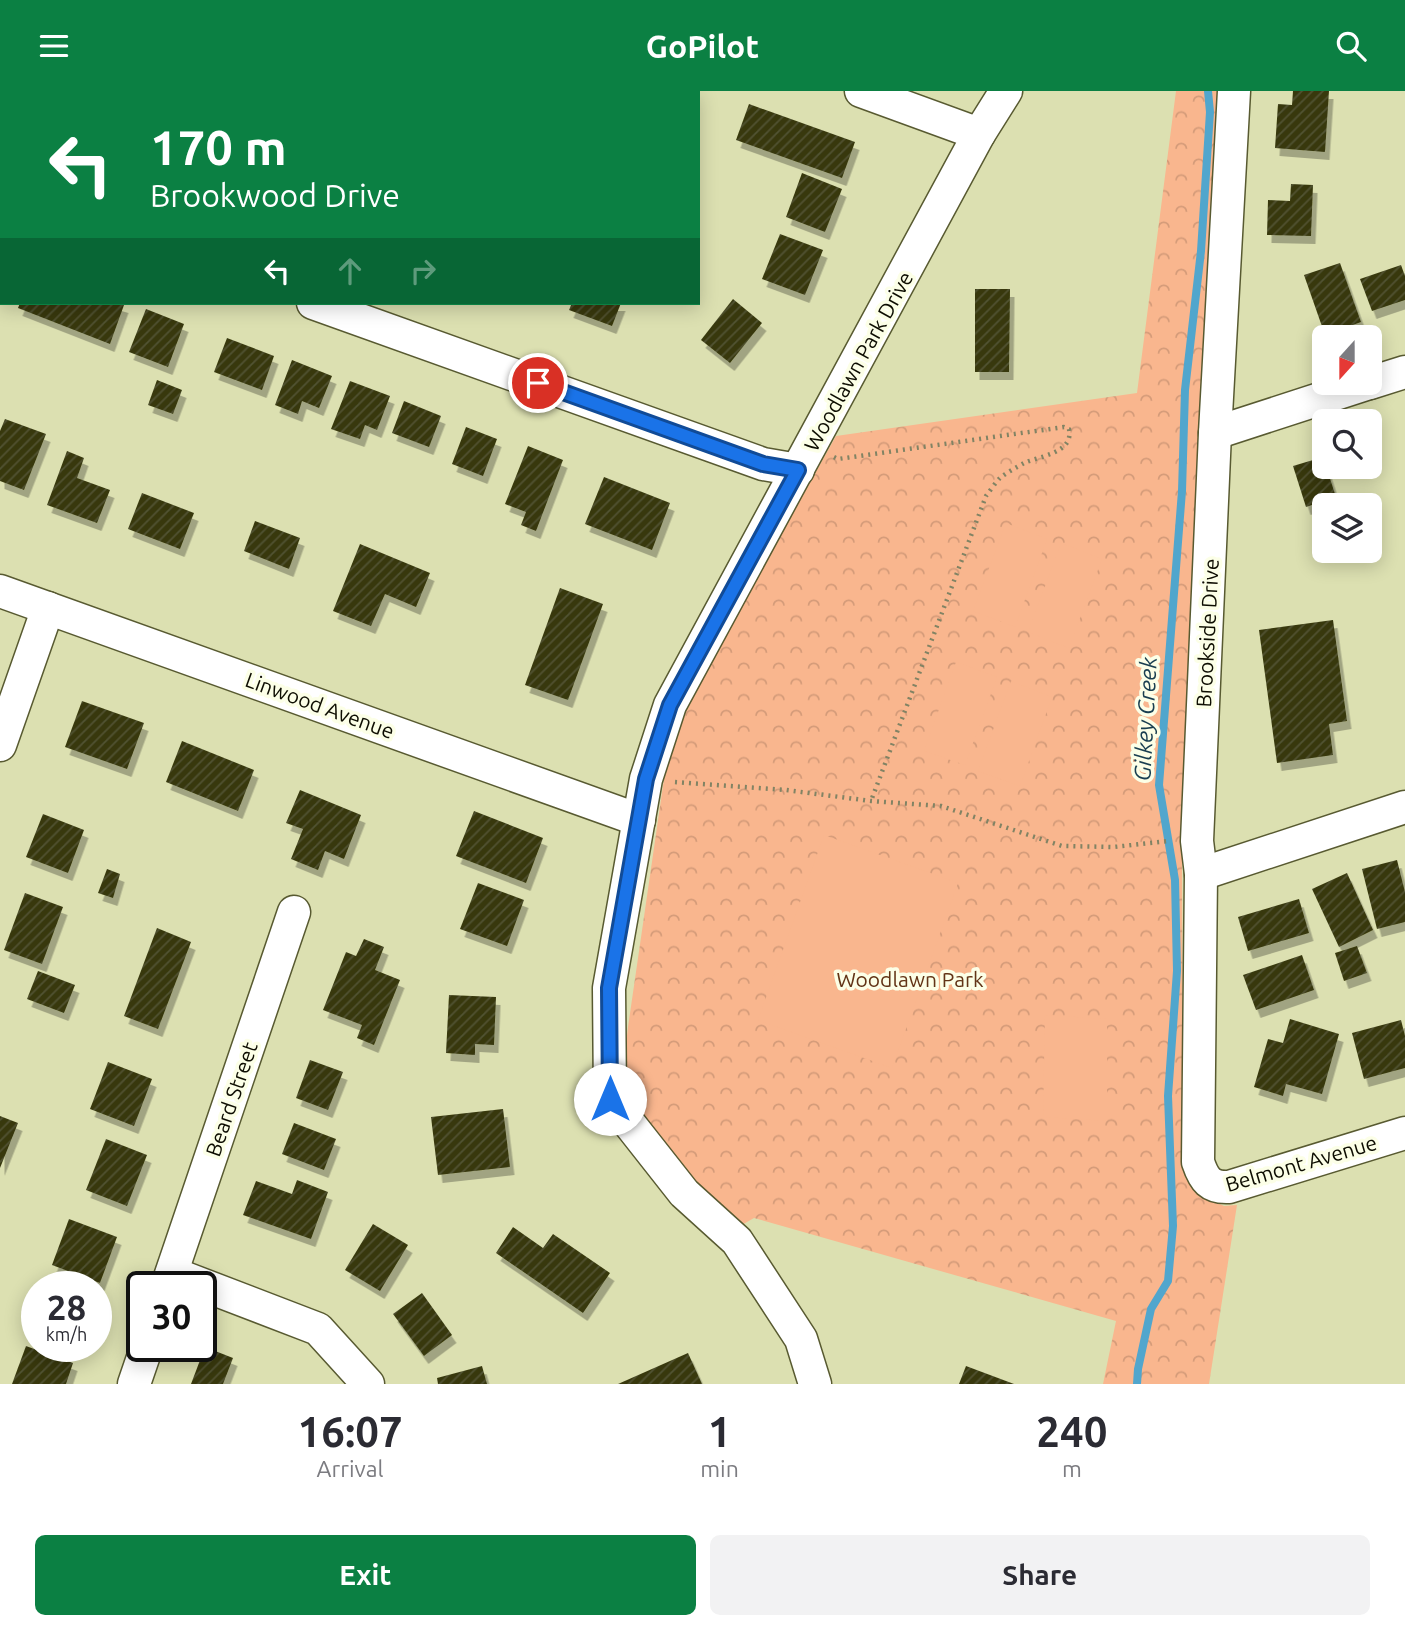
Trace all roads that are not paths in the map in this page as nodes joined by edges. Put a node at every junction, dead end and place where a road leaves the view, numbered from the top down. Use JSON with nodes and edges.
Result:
{"nodes":[{"id":1,"x":861,"y":91,"type":"edge"},
{"id":2,"x":1006,"y":91,"type":"edge"},
{"id":3,"x":1234,"y":91,"type":"edge"},
{"id":4,"x":979,"y":134,"type":"junction"},
{"id":5,"x":319,"y":305,"type":"edge"},
{"id":6,"x":1405,"y":372,"type":"edge"},
{"id":7,"x":1382,"y":379,"type":"edge"},
{"id":8,"x":1333,"y":395,"type":"edge"},
{"id":9,"x":1216,"y":433,"type":"junction"},
{"id":10,"x":798,"y":470,"type":"junction"},
{"id":11,"x":0,"y":591,"type":"edge"},
{"id":12,"x":48,"y":608,"type":"junction"},
{"id":13,"x":0,"y":745,"type":"edge"},
{"id":14,"x":1405,"y":807,"type":"edge"},
{"id":15,"x":639,"y":820,"type":"junction"},
{"id":16,"x":1201,"y":874,"type":"junction"},
{"id":17,"x":294,"y":912,"type":"dead end"},
{"id":18,"x":1405,"y":1133,"type":"edge"},
{"id":19,"x":1202,"y":1174,"type":"joint"},
{"id":20,"x":173,"y":1271,"type":"edge"},
{"id":21,"x":217,"y":1295,"type":"edge"},
{"id":22,"x":142,"y":1362,"type":"edge"},
{"id":23,"x":134,"y":1384,"type":"edge"},
{"id":24,"x":368,"y":1384,"type":"edge"},
{"id":25,"x":815,"y":1384,"type":"edge"}],
"edges":[{"from":1,"to":4,"type":"street"},
{"from":2,"to":4,"type":"street","name":"Woodlawn Park Drive"},
{"from":3,"to":9,"type":"street","name":"Brookside Drive"},
{"from":4,"to":10,"type":"street","name":"Woodlawn Park Drive"},
{"from":5,"to":10,"type":"street"},
{"from":6,"to":7,"type":"street"},
{"from":8,"to":9,"type":"street"},
{"from":9,"to":16,"type":"street","name":"Brookside Drive"},
{"from":10,"to":15,"type":"street","name":"Woodlawn Park Drive"},
{"from":11,"to":12,"type":"street","name":"Linwood Avenue"},
{"from":12,"to":13,"type":"street"},
{"from":12,"to":15,"type":"street","name":"Linwood Avenue"},
{"from":14,"to":16,"type":"street"},
{"from":15,"to":25,"type":"street","name":"Woodlawn Park Drive"},
{"from":16,"to":19,"type":"street","name":"Brookside Drive"},
{"from":17,"to":20,"type":"street","name":"Beard Street"},
{"from":18,"to":19,"type":"street","name":"Belmont Avenue"},
{"from":21,"to":24,"type":"street"},
{"from":22,"to":23,"type":"street"}]}
